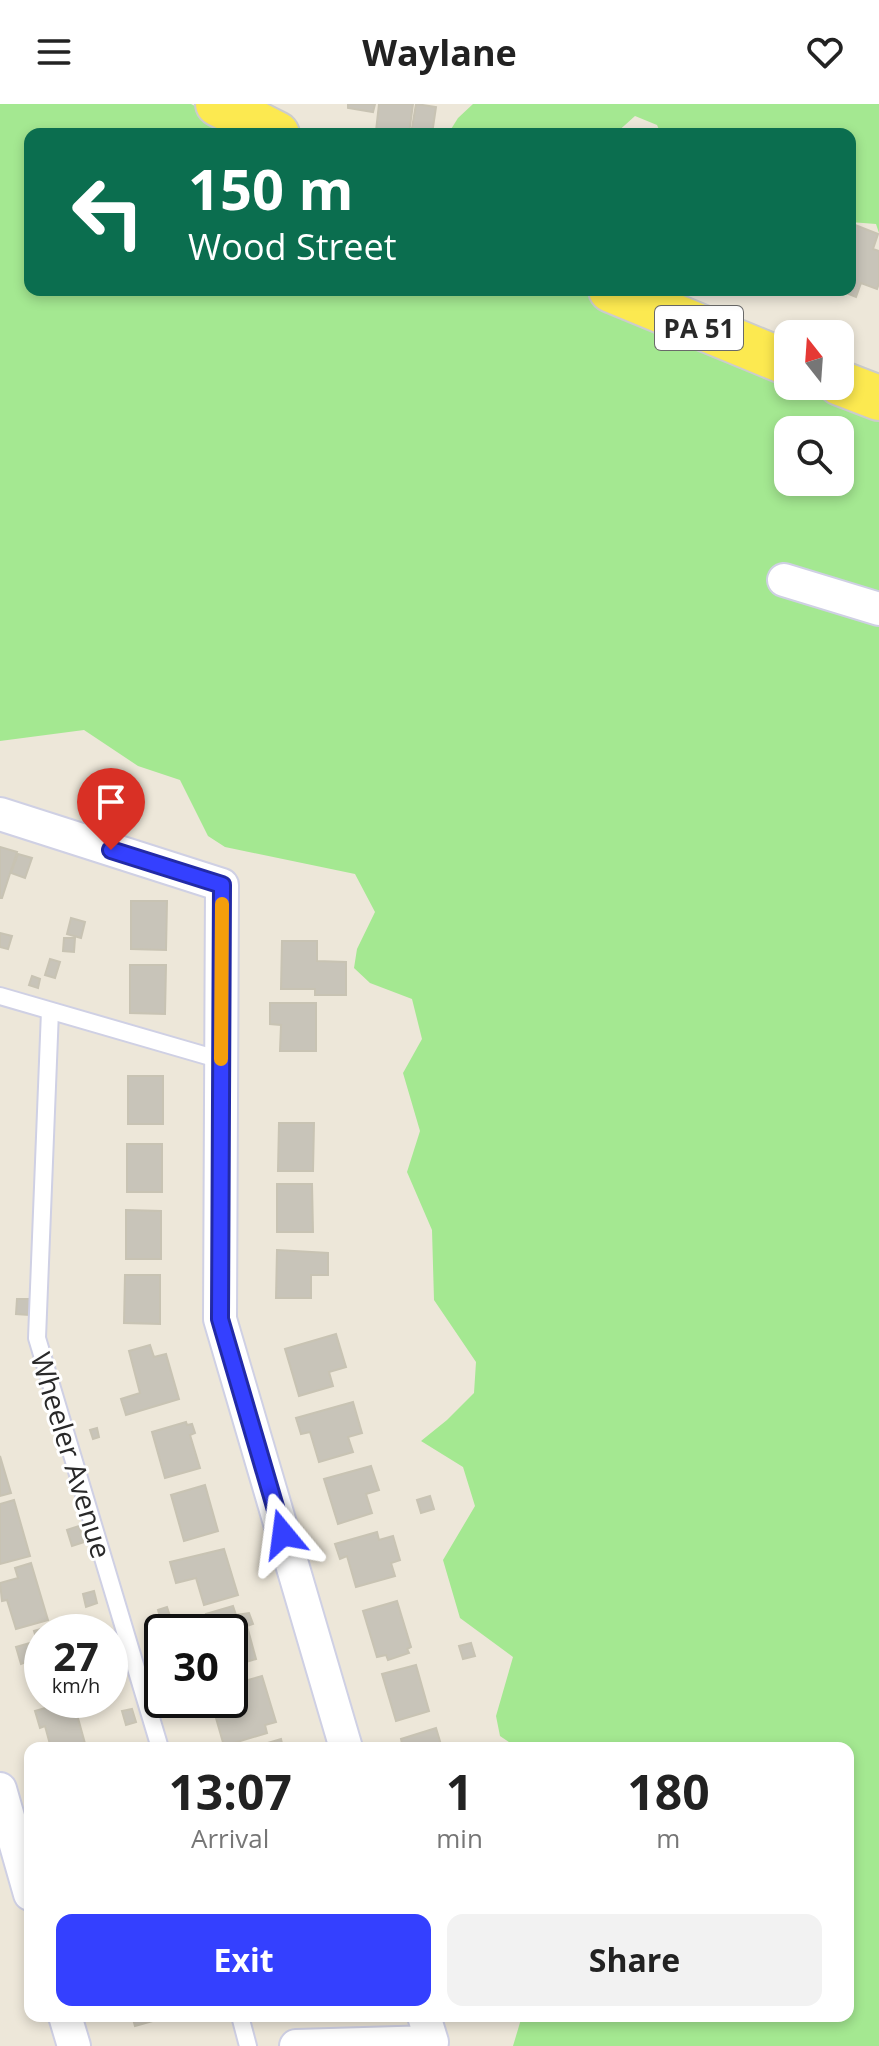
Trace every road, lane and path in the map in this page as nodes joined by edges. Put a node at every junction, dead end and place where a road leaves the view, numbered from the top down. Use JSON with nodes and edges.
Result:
{"nodes":[{"id":1,"x":218,"y":104,"type":"edge"},
{"id":2,"x":265,"y":128,"type":"edge"},
{"id":3,"x":626,"y":296,"type":"edge"},
{"id":4,"x":774,"y":357,"type":"edge"},
{"id":5,"x":854,"y":388,"type":"edge"},
{"id":6,"x":879,"y":398,"type":"edge"},
{"id":7,"x":784,"y":580,"type":"dead end"},
{"id":8,"x":879,"y":609,"type":"edge"},
{"id":9,"x":0,"y":814,"type":"edge"},
{"id":10,"x":0,"y":996,"type":"edge"},
{"id":11,"x":50,"y":1011,"type":"junction"},
{"id":12,"x":221,"y":1060,"type":"junction"},
{"id":13,"x":158,"y":1742,"type":"edge"},
{"id":14,"x":344,"y":1742,"type":"edge"},
{"id":15,"x":0,"y":1789,"type":"edge"},
{"id":16,"x":24,"y":1873,"type":"edge"},
{"id":17,"x":67,"y":2022,"type":"edge"},
{"id":18,"x":242,"y":2022,"type":"edge"},
{"id":19,"x":428,"y":2029,"type":"edge"},
{"id":20,"x":74,"y":2046,"type":"edge"},
{"id":21,"x":248,"y":2046,"type":"edge"},
{"id":22,"x":296,"y":2046,"type":"edge"}],
"edges":[{"from":1,"to":2,"type":"main road"},
{"from":3,"to":4,"type":"main road","number":"PA 51"},
{"from":5,"to":6,"type":"main road"},
{"from":7,"to":8,"type":"street"},
{"from":9,"to":12,"type":"street"},
{"from":10,"to":11,"type":"lane"},
{"from":11,"to":12,"type":"lane"},
{"from":11,"to":13,"type":"lane","name":"Wheeler Avenue"},
{"from":12,"to":14,"type":"street"},
{"from":15,"to":16,"type":"street"},
{"from":17,"to":20,"type":"street"},
{"from":18,"to":21,"type":"lane"},
{"from":19,"to":22,"type":"street"}]}
